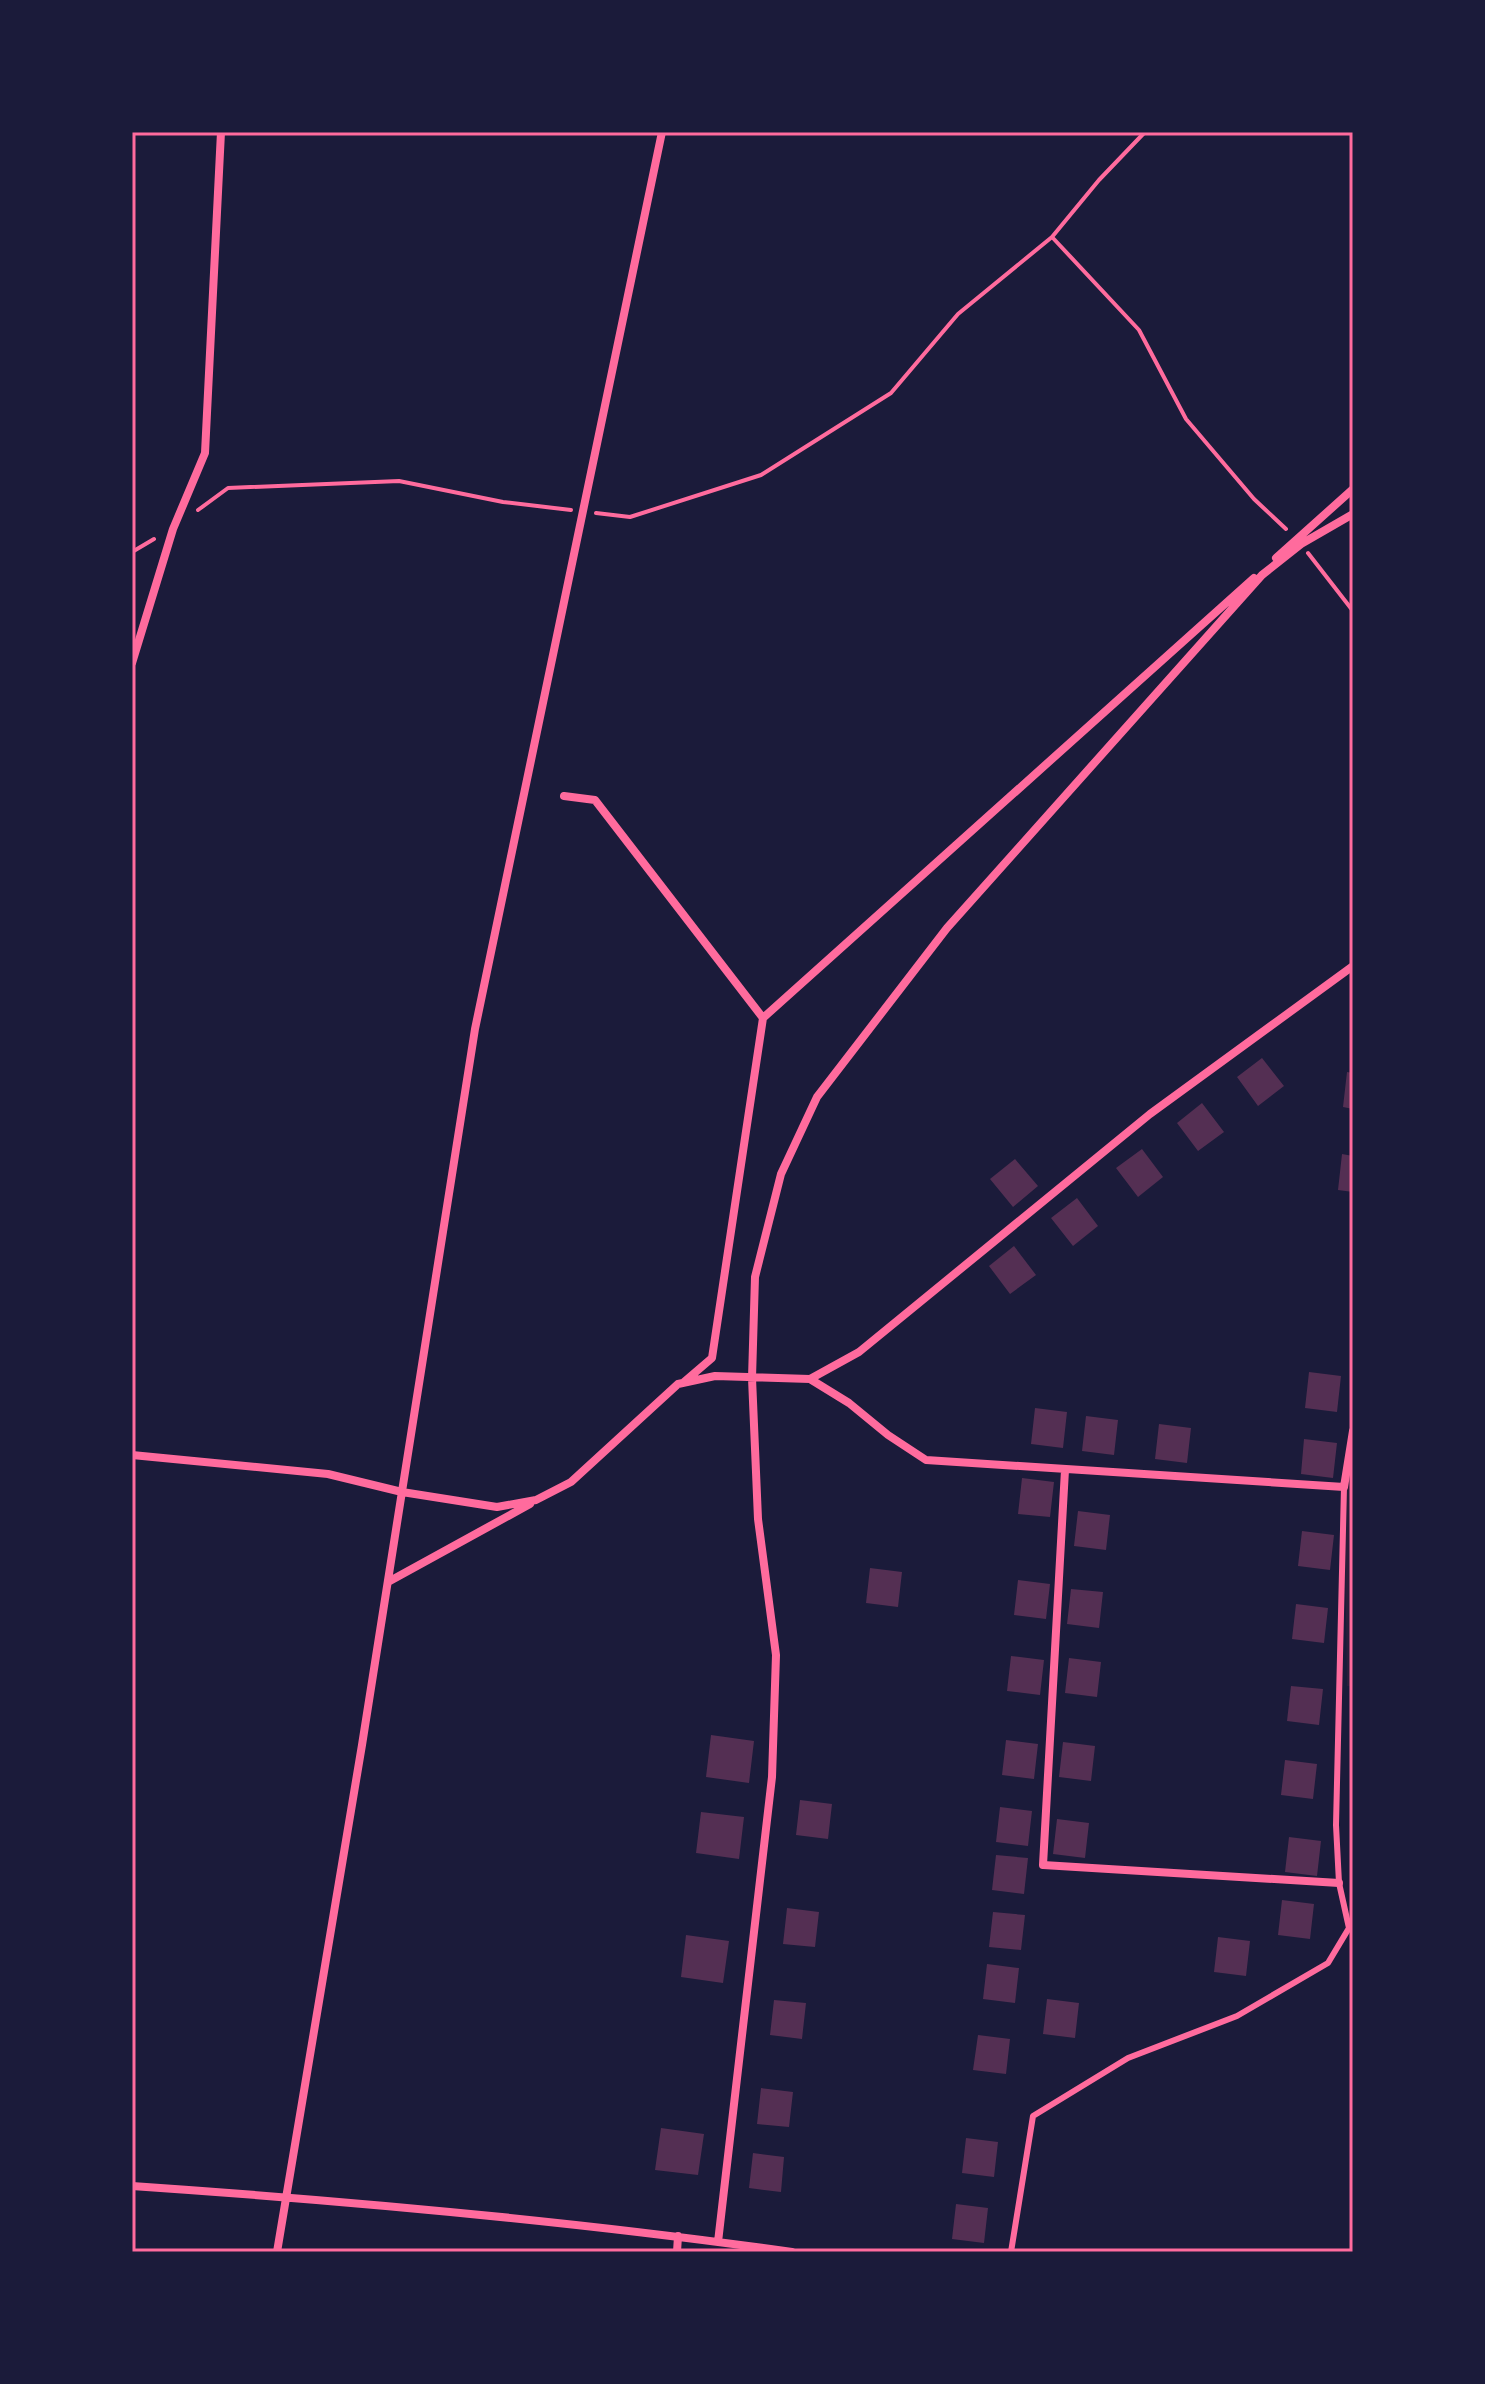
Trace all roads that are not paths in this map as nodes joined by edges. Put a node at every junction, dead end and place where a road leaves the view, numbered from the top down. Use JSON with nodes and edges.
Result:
{"nodes":[{"id":1,"x":221,"y":132,"type":"edge"},
{"id":2,"x":662,"y":132,"type":"edge"},
{"id":3,"x":1353,"y":489,"type":"edge"},
{"id":4,"x":1353,"y":514,"type":"edge"},
{"id":5,"x":132,"y":663,"type":"edge"},
{"id":6,"x":564,"y":796,"type":"dead end"},
{"id":7,"x":1353,"y":966,"type":"edge"},
{"id":8,"x":763,"y":1018,"type":"junction"},
{"id":9,"x":752,"y":1378,"type":"junction"},
{"id":10,"x":810,"y":1379,"type":"junction"},
{"id":11,"x":1353,"y":1431,"type":"edge"},
{"id":12,"x":132,"y":1455,"type":"edge"},
{"id":13,"x":1065,"y":1470,"type":"junction"},
{"id":14,"x":571,"y":1482,"type":"junction"},
{"id":15,"x":1344,"y":1487,"type":"junction"},
{"id":16,"x":402,"y":1492,"type":"junction"},
{"id":17,"x":388,"y":1582,"type":"junction"},
{"id":18,"x":1339,"y":1883,"type":"junction"},
{"id":19,"x":132,"y":2186,"type":"edge"},
{"id":20,"x":288,"y":2196,"type":"junction"},
{"id":21,"x":678,"y":2236,"type":"junction"},
{"id":22,"x":718,"y":2242,"type":"junction"},
{"id":23,"x":277,"y":2252,"type":"edge"},
{"id":24,"x":677,"y":2252,"type":"edge"},
{"id":25,"x":792,"y":2252,"type":"edge"},
{"id":26,"x":1011,"y":2252,"type":"edge"}],
"edges":[{"from":1,"to":5,"type":"street"},
{"from":2,"to":16,"type":"street"},
{"from":3,"to":8,"type":"street"},
{"from":4,"to":9,"type":"street"},
{"from":6,"to":8,"type":"street"},
{"from":7,"to":10,"type":"street"},
{"from":8,"to":14,"type":"street"},
{"from":9,"to":10,"type":"street"},
{"from":9,"to":14,"type":"street"},
{"from":9,"to":22,"type":"street"},
{"from":10,"to":13,"type":"street"},
{"from":11,"to":15,"type":"street"},
{"from":12,"to":16,"type":"street"},
{"from":13,"to":15,"type":"street"},
{"from":13,"to":18,"type":"street"},
{"from":14,"to":16,"type":"street"},
{"from":14,"to":17,"type":"street"},
{"from":15,"to":18,"type":"lane"},
{"from":16,"to":17,"type":"street"},
{"from":17,"to":20,"type":"street"},
{"from":18,"to":26,"type":"lane"},
{"from":19,"to":20,"type":"street"},
{"from":20,"to":21,"type":"street"},
{"from":20,"to":23,"type":"street"},
{"from":21,"to":22,"type":"street"},
{"from":21,"to":24,"type":"street"},
{"from":22,"to":25,"type":"street"}]}
